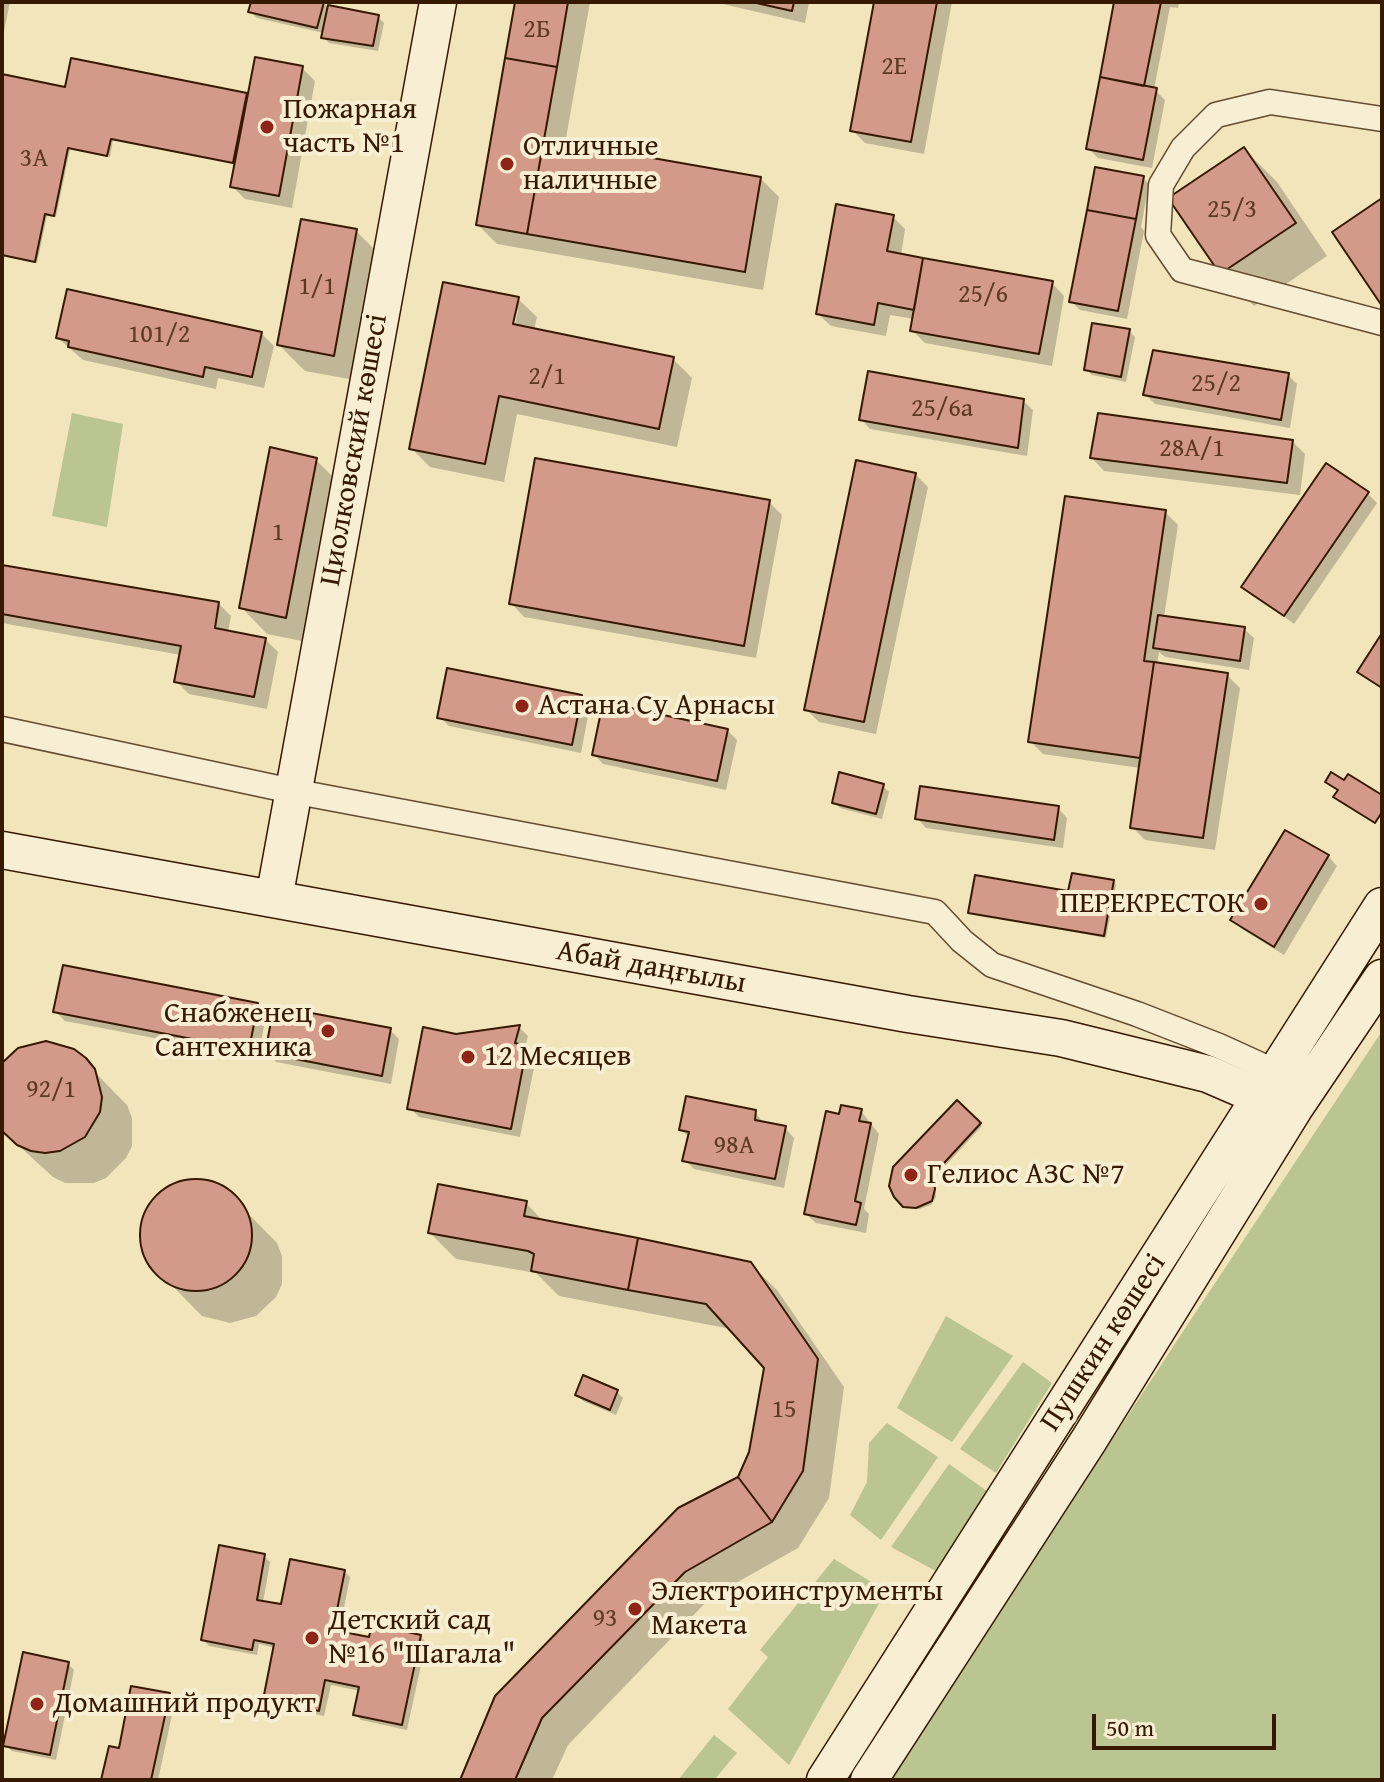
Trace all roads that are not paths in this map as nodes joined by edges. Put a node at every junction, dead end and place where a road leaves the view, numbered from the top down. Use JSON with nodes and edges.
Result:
{"nodes":[{"id":1,"x":438,"y":2,"type":"edge"},
{"id":2,"x":1382,"y":119,"type":"edge"},
{"id":3,"x":1382,"y":323,"type":"edge"},
{"id":4,"x":2,"y":729,"type":"edge"},
{"id":5,"x":292,"y":791,"type":"junction"},
{"id":6,"x":2,"y":850,"type":"edge"},
{"id":7,"x":274,"y":899,"type":"junction"},
{"id":8,"x":1382,"y":906,"type":"edge"},
{"id":9,"x":1382,"y":978,"type":"edge"},
{"id":10,"x":1286,"y":1091,"type":"junction"},
{"id":11,"x":825,"y":1780,"type":"edge"},
{"id":12,"x":869,"y":1780,"type":"edge"}],
"edges":[{"from":1,"to":5,"type":"street","name":"Циолковский көшесі"},
{"from":2,"to":3,"type":"street"},
{"from":4,"to":5,"type":"street"},
{"from":5,"to":7,"type":"street","name":"Циолковский көшесі"},
{"from":5,"to":10,"type":"street"},
{"from":6,"to":7,"type":"street","name":"Абай даңғылы"},
{"from":7,"to":10,"type":"street","name":"Абай даңғылы"},
{"from":8,"to":10,"type":"street","name":"Пушкин көшесі"},
{"from":9,"to":10,"type":"street","name":"Пушкин көшесі"},
{"from":10,"to":11,"type":"street","name":"Пушкин көшесі"},
{"from":10,"to":12,"type":"street","name":"Пушкин көшесі"}]}
